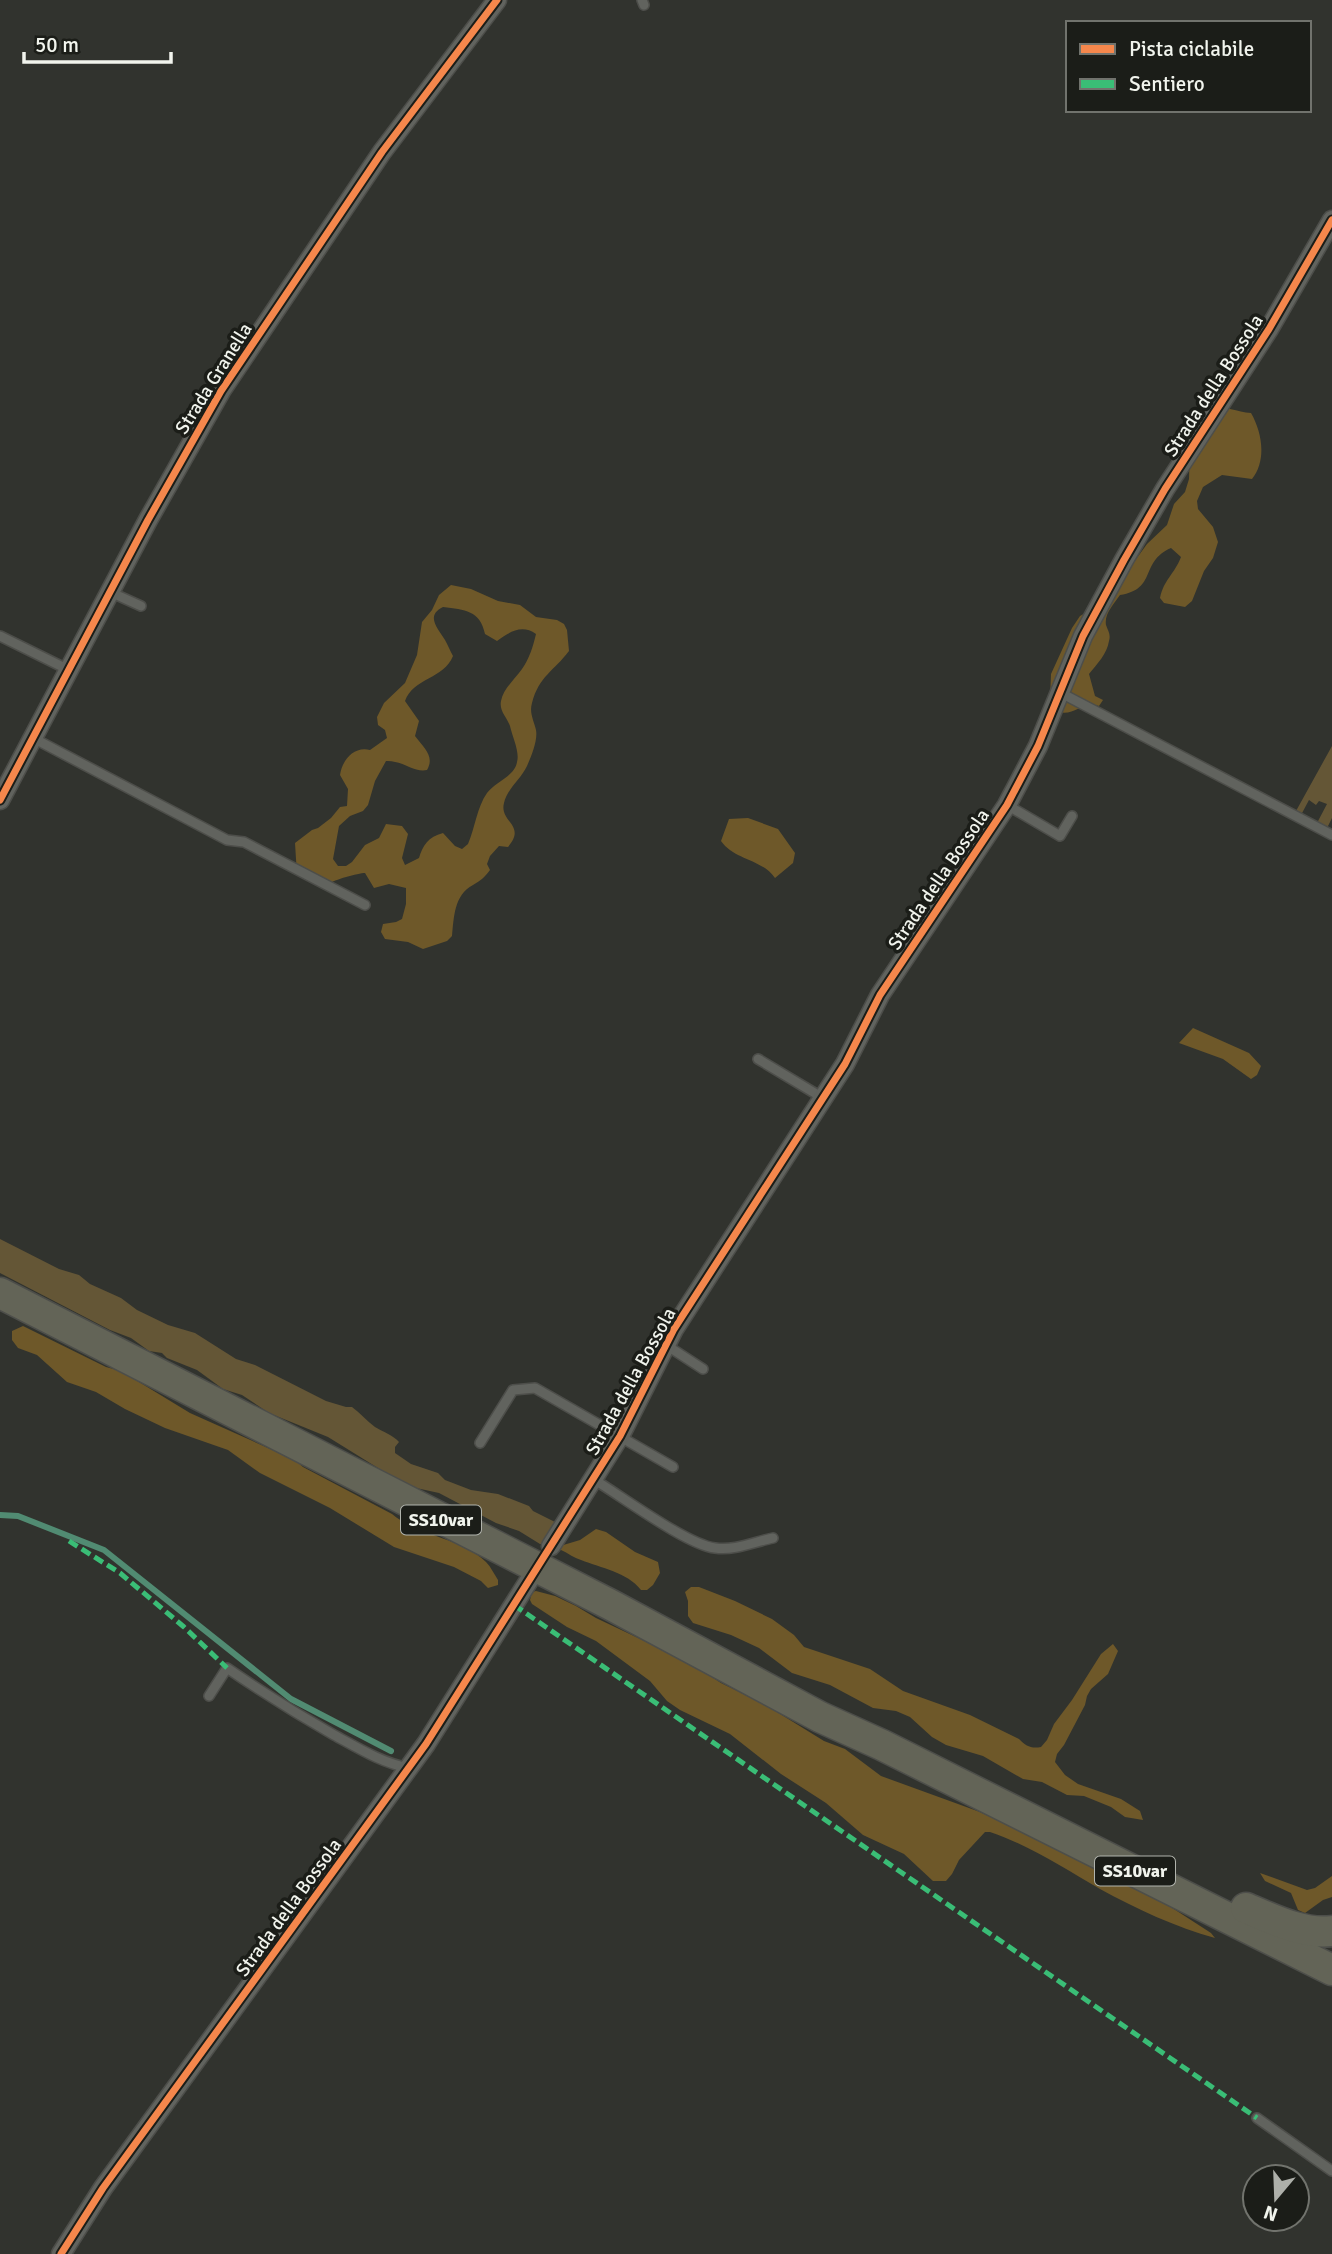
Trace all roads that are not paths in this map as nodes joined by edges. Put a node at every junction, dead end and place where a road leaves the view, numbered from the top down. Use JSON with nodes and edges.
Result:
{"nodes":[{"id":1,"x":497,"y":0,"type":"edge"},
{"id":2,"x":1332,"y":220,"type":"edge"},
{"id":3,"x":110,"y":592,"type":"junction"},
{"id":4,"x":141,"y":606,"type":"dead end"},
{"id":5,"x":0,"y":636,"type":"edge"},
{"id":6,"x":69,"y":670,"type":"junction"},
{"id":7,"x":1059,"y":692,"type":"junction"},
{"id":8,"x":33,"y":738,"type":"junction"},
{"id":9,"x":0,"y":800,"type":"edge"},
{"id":10,"x":1007,"y":805,"type":"junction"},
{"id":11,"x":1072,"y":816,"type":"dead end"},
{"id":12,"x":1332,"y":835,"type":"edge"},
{"id":13,"x":365,"y":905,"type":"dead end"},
{"id":14,"x":758,"y":1059,"type":"dead end"},
{"id":15,"x":823,"y":1098,"type":"junction"},
{"id":16,"x":0,"y":1293,"type":"edge"},
{"id":17,"x":666,"y":1345,"type":"junction"},
{"id":18,"x":703,"y":1368,"type":"dead end"},
{"id":19,"x":620,"y":1436,"type":"junction"},
{"id":20,"x":480,"y":1443,"type":"dead end"},
{"id":21,"x":673,"y":1467,"type":"dead end"},
{"id":22,"x":593,"y":1479,"type":"junction"},
{"id":23,"x":773,"y":1538,"type":"dead end"},
{"id":24,"x":551,"y":1546,"type":"dead end"},
{"id":25,"x":533,"y":1574,"type":"dead end"},
{"id":26,"x":209,"y":1696,"type":"dead end"},
{"id":27,"x":408,"y":1768,"type":"junction"},
{"id":28,"x":1221,"y":1914,"type":"junction"},
{"id":29,"x":1332,"y":1931,"type":"edge"},
{"id":30,"x":1332,"y":1970,"type":"edge"},
{"id":31,"x":1257,"y":2118,"type":"dead end"},
{"id":32,"x":1332,"y":2171,"type":"edge"},
{"id":33,"x":61,"y":2254,"type":"edge"}],
"edges":[{"from":1,"to":3,"type":"street","name":"Strada Granella"},
{"from":2,"to":7,"type":"street","name":"Strada della Bossola"},
{"from":3,"to":4,"type":"lane"},
{"from":3,"to":6,"type":"street","name":"Strada Granella"},
{"from":5,"to":6,"type":"lane"},
{"from":6,"to":8,"type":"street","name":"Strada Granella"},
{"from":7,"to":10,"type":"street","name":"Strada della Bossola"},
{"from":7,"to":12,"type":"lane"},
{"from":8,"to":9,"type":"street","name":"Strada Granella"},
{"from":8,"to":13,"type":"lane"},
{"from":10,"to":11,"type":"lane"},
{"from":10,"to":15,"type":"street","name":"Strada della Bossola"},
{"from":14,"to":15,"type":"lane"},
{"from":15,"to":17,"type":"street","name":"Strada della Bossola"},
{"from":16,"to":28,"type":"highway","number":"SS10var"},
{"from":17,"to":18,"type":"lane"},
{"from":17,"to":19,"type":"street","name":"Strada della Bossola"},
{"from":19,"to":20,"type":"lane"},
{"from":19,"to":21,"type":"lane"},
{"from":19,"to":22,"type":"street","name":"Strada della Bossola"},
{"from":22,"to":23,"type":"lane"},
{"from":22,"to":24,"type":"street","name":"Strada della Bossola"},
{"from":25,"to":27,"type":"street","name":"Strada della Bossola"},
{"from":26,"to":27,"type":"lane"},
{"from":27,"to":33,"type":"street","name":"Strada della Bossola"},
{"from":28,"to":29,"type":"highway"},
{"from":28,"to":30,"type":"highway","number":"SS10var"},
{"from":31,"to":32,"type":"lane"}]}
